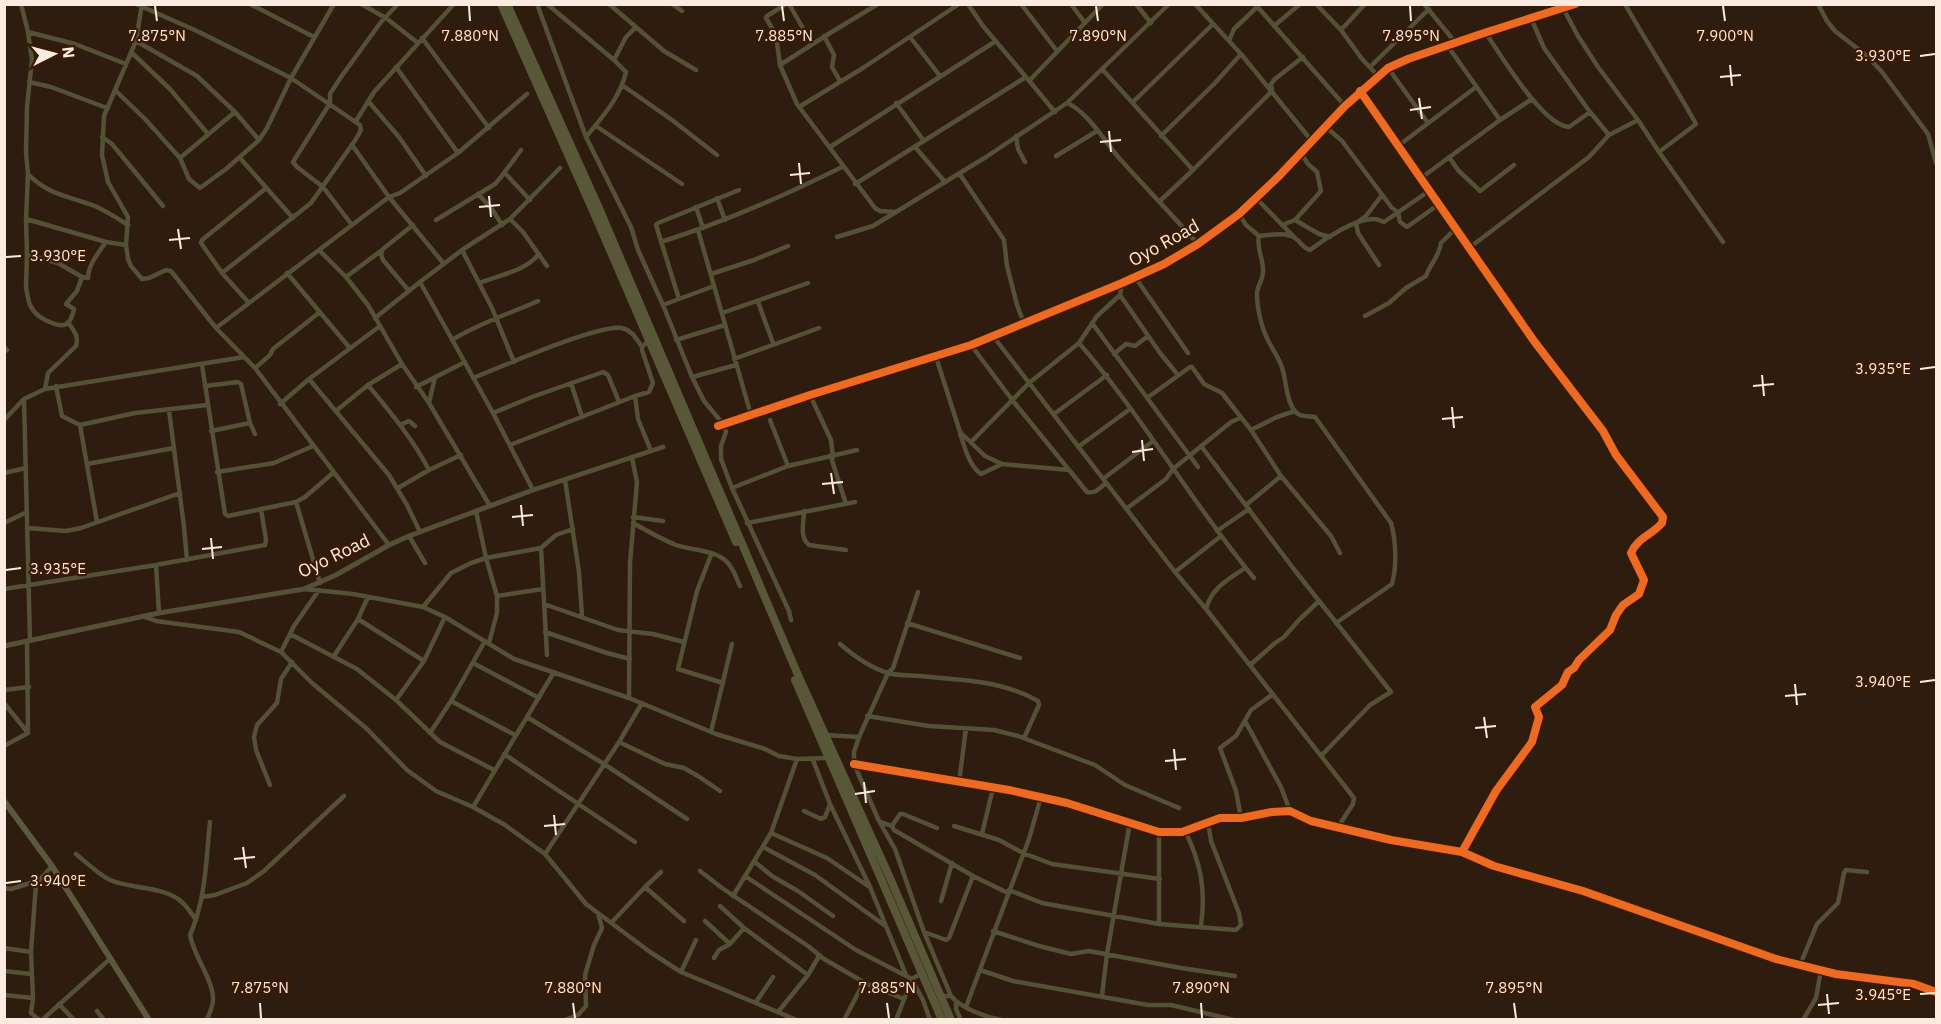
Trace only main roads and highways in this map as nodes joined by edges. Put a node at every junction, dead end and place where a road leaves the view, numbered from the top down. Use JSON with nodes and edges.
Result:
{"nodes":[{"id":1,"x":501,"y":4,"type":"edge"},
{"id":2,"x":507,"y":4,"type":"edge"},
{"id":3,"x":796,"y":676,"type":"junction"},
{"id":4,"x":4,"y":801,"type":"edge"},
{"id":5,"x":149,"y":1020,"type":"edge"},
{"id":6,"x":942,"y":1020,"type":"edge"},
{"id":7,"x":951,"y":1020,"type":"edge"}],
"edges":[{"from":1,"to":3,"type":"highway"},
{"from":2,"to":3,"type":"highway"},
{"from":3,"to":6,"type":"highway"},
{"from":3,"to":7,"type":"highway"},
{"from":4,"to":5,"type":"main road"}]}
